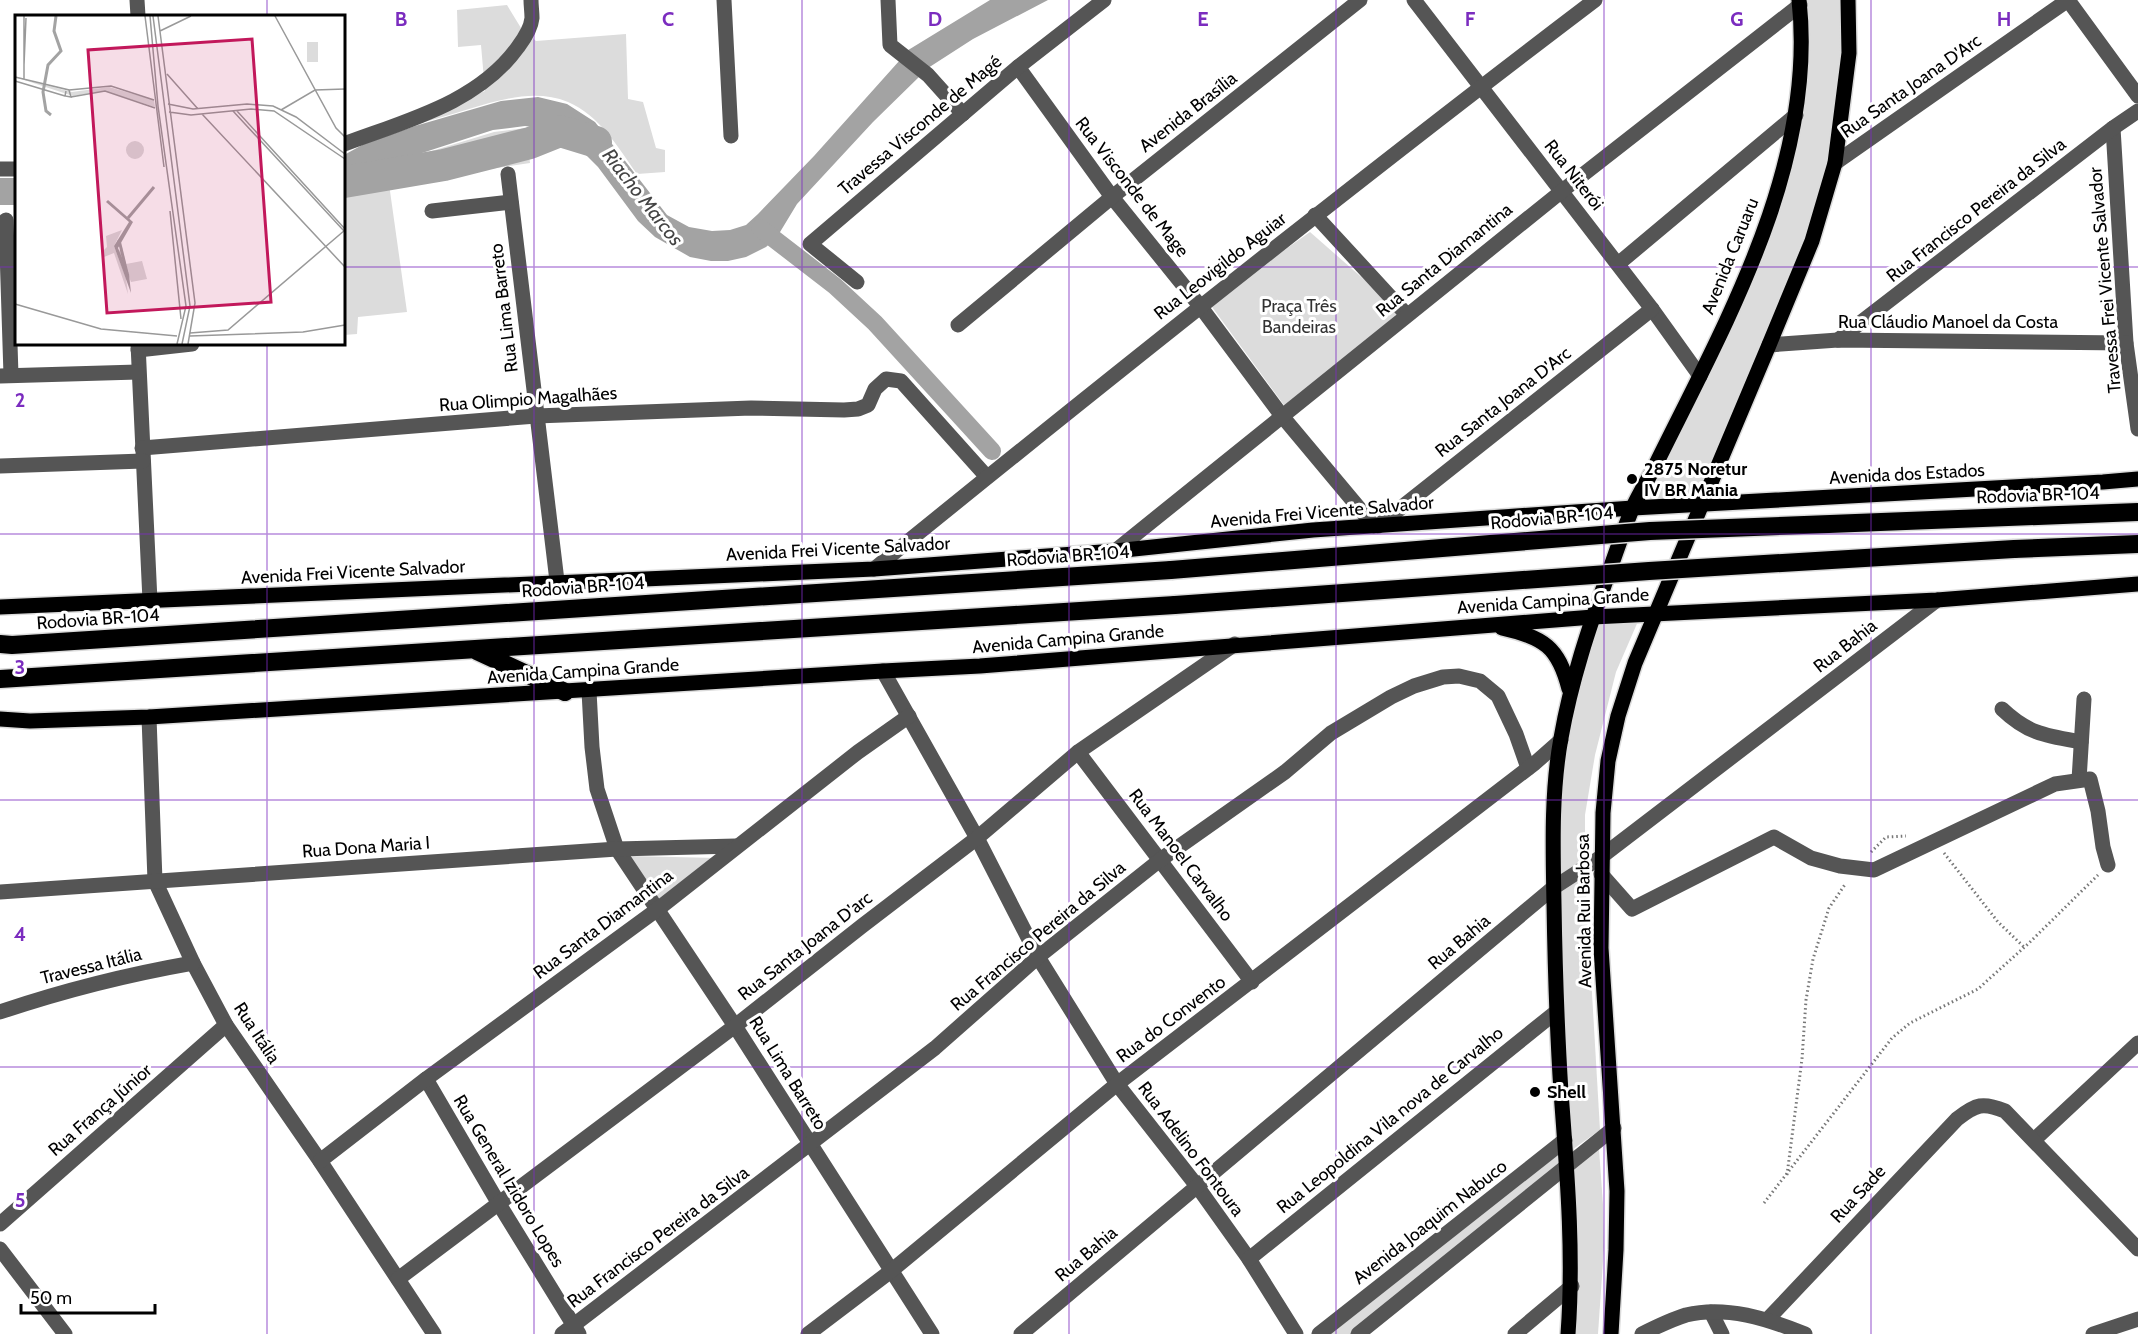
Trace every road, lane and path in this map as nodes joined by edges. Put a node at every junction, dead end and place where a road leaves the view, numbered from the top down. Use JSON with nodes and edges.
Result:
{"nodes":[{"id":1,"x":137,"y":0,"type":"edge"},
{"id":2,"x":531,"y":0,"type":"edge"},
{"id":3,"x":724,"y":0,"type":"edge"},
{"id":4,"x":888,"y":0,"type":"edge"},
{"id":5,"x":1104,"y":0,"type":"edge"},
{"id":6,"x":1360,"y":0,"type":"edge"},
{"id":7,"x":1414,"y":0,"type":"edge"},
{"id":8,"x":1595,"y":0,"type":"edge"},
{"id":9,"x":1848,"y":0,"type":"edge"},
{"id":10,"x":2068,"y":0,"type":"edge"},
{"id":11,"x":1799,"y":2,"type":"edge"},
{"id":12,"x":138,"y":15,"type":"edge"},
{"id":13,"x":1018,"y":67,"type":"junction"},
{"id":14,"x":1481,"y":86,"type":"junction"},
{"id":15,"x":2138,"y":96,"type":"edge"},
{"id":16,"x":2138,"y":111,"type":"edge"},
{"id":17,"x":963,"y":114,"type":"junction"},
{"id":18,"x":1796,"y":115,"type":"junction"},
{"id":19,"x":2113,"y":128,"type":"junction"},
{"id":20,"x":731,"y":136,"type":"dead end"},
{"id":21,"x":345,"y":144,"type":"edge"},
{"id":22,"x":1835,"y":163,"type":"junction"},
{"id":23,"x":508,"y":174,"type":"dead end"},
{"id":24,"x":1562,"y":191,"type":"junction"},
{"id":25,"x":1113,"y":197,"type":"junction"},
{"id":26,"x":512,"y":202,"type":"junction"},
{"id":27,"x":432,"y":211,"type":"dead end"},
{"id":28,"x":1315,"y":215,"type":"junction"},
{"id":29,"x":8,"y":220,"type":"edge"},
{"id":30,"x":1618,"y":264,"type":"junction"},
{"id":31,"x":857,"y":282,"type":"dead end"},
{"id":32,"x":1200,"y":306,"type":"junction"},
{"id":33,"x":1652,"y":309,"type":"junction"},
{"id":34,"x":1407,"y":315,"type":"junction"},
{"id":35,"x":957,"y":325,"type":"dead end"},
{"id":36,"x":1838,"y":340,"type":"junction"},
{"id":37,"x":2126,"y":343,"type":"junction"},
{"id":38,"x":174,"y":345,"type":"edge"},
{"id":39,"x":1770,"y":345,"type":"junction"},
{"id":40,"x":138,"y":347,"type":"edge"},
{"id":41,"x":138,"y":372,"type":"junction"},
{"id":42,"x":5,"y":375,"type":"edge"},
{"id":43,"x":1700,"y":376,"type":"junction"},
{"id":44,"x":2136,"y":406,"type":"edge"},
{"id":45,"x":536,"y":416,"type":"junction"},
{"id":46,"x":1282,"y":416,"type":"junction"},
{"id":47,"x":2138,"y":429,"type":"edge"},
{"id":48,"x":143,"y":454,"type":"junction"},
{"id":49,"x":0,"y":466,"type":"edge"},
{"id":50,"x":987,"y":477,"type":"junction"},
{"id":51,"x":2138,"y":479,"type":"edge"},
{"id":52,"x":1701,"y":505,"type":"junction"},
{"id":53,"x":1677,"y":506,"type":"joint"},
{"id":54,"x":1633,"y":508,"type":"junction"},
{"id":55,"x":2138,"y":512,"type":"edge"},
{"id":56,"x":1376,"y":526,"type":"junction"},
{"id":57,"x":2138,"y":544,"type":"edge"},
{"id":58,"x":1115,"y":551,"type":"junction"},
{"id":59,"x":874,"y":568,"type":"junction"},
{"id":60,"x":557,"y":581,"type":"junction"},
{"id":61,"x":2138,"y":584,"type":"edge"},
{"id":62,"x":1936,"y":600,"type":"junction"},
{"id":63,"x":150,"y":601,"type":"junction"},
{"id":64,"x":0,"y":607,"type":"edge"},
{"id":65,"x":1657,"y":614,"type":"junction"},
{"id":66,"x":1593,"y":617,"type":"junction"},
{"id":67,"x":1491,"y":625,"type":"junction"},
{"id":68,"x":0,"y":644,"type":"edge"},
{"id":69,"x":1235,"y":644,"type":"junction"},
{"id":70,"x":476,"y":650,"type":"junction"},
{"id":71,"x":883,"y":671,"type":"junction"},
{"id":72,"x":0,"y":679,"type":"edge"},
{"id":73,"x":589,"y":690,"type":"junction"},
{"id":74,"x":565,"y":692,"type":"junction"},
{"id":75,"x":1570,"y":693,"type":"junction"},
{"id":76,"x":2084,"y":699,"type":"dead end"},
{"id":77,"x":2002,"y":710,"type":"dead end"},
{"id":78,"x":909,"y":716,"type":"junction"},
{"id":79,"x":149,"y":717,"type":"junction"},
{"id":80,"x":0,"y":719,"type":"edge"},
{"id":81,"x":1561,"y":740,"type":"junction"},
{"id":82,"x":2081,"y":742,"type":"junction"},
{"id":83,"x":1078,"y":752,"type":"junction"},
{"id":84,"x":1528,"y":768,"type":"junction"},
{"id":85,"x":2079,"y":780,"type":"junction"},
{"id":86,"x":977,"y":838,"type":"junction"},
{"id":87,"x":1936,"y":840,"type":"junction"},
{"id":88,"x":736,"y":846,"type":"junction"},
{"id":89,"x":617,"y":849,"type":"junction"},
{"id":90,"x":1601,"y":857,"type":"junction"},
{"id":91,"x":1160,"y":860,"type":"junction"},
{"id":92,"x":2108,"y":865,"type":"joint"},
{"id":93,"x":1856,"y":868,"type":"junction"},
{"id":94,"x":1601,"y":874,"type":"junction"},
{"id":95,"x":155,"y":881,"type":"junction"},
{"id":96,"x":1553,"y":888,"type":"junction"},
{"id":97,"x":0,"y":891,"type":"edge"},
{"id":98,"x":658,"y":909,"type":"junction"},
{"id":99,"x":2024,"y":947,"type":"junction"},
{"id":100,"x":1038,"y":957,"type":"junction"},
{"id":101,"x":193,"y":963,"type":"junction"},
{"id":102,"x":1252,"y":982,"type":"junction"},
{"id":103,"x":0,"y":1012,"type":"edge"},
{"id":104,"x":1556,"y":1012,"type":"junction"},
{"id":105,"x":226,"y":1025,"type":"junction"},
{"id":106,"x":735,"y":1026,"type":"junction"},
{"id":107,"x":2138,"y":1043,"type":"edge"},
{"id":108,"x":426,"y":1079,"type":"junction"},
{"id":109,"x":1117,"y":1084,"type":"junction"},
{"id":110,"x":1614,"y":1128,"type":"junction"},
{"id":111,"x":1565,"y":1140,"type":"junction"},
{"id":112,"x":2034,"y":1140,"type":"junction"},
{"id":113,"x":810,"y":1145,"type":"junction"},
{"id":114,"x":320,"y":1161,"type":"junction"},
{"id":115,"x":1567,"y":1167,"type":"junction"},
{"id":116,"x":1787,"y":1174,"type":"junction"},
{"id":117,"x":1197,"y":1186,"type":"junction"},
{"id":118,"x":1764,"y":1203,"type":"dead end"},
{"id":119,"x":499,"y":1204,"type":"junction"},
{"id":120,"x":0,"y":1224,"type":"edge"},
{"id":121,"x":0,"y":1249,"type":"edge"},
{"id":122,"x":2138,"y":1249,"type":"edge"},
{"id":123,"x":1249,"y":1259,"type":"junction"},
{"id":124,"x":891,"y":1271,"type":"junction"},
{"id":125,"x":398,"y":1279,"type":"junction"},
{"id":126,"x":1572,"y":1286,"type":"junction"},
{"id":127,"x":1711,"y":1312,"type":"junction"},
{"id":128,"x":1768,"y":1319,"type":"junction"},
{"id":129,"x":2138,"y":1319,"type":"edge"},
{"id":130,"x":572,"y":1331,"type":"edge"},
{"id":131,"x":65,"y":1334,"type":"edge"},
{"id":132,"x":434,"y":1334,"type":"edge"},
{"id":133,"x":808,"y":1334,"type":"edge"},
{"id":134,"x":932,"y":1334,"type":"edge"},
{"id":135,"x":1021,"y":1334,"type":"edge"},
{"id":136,"x":1296,"y":1334,"type":"edge"},
{"id":137,"x":1319,"y":1334,"type":"edge"},
{"id":138,"x":1358,"y":1334,"type":"edge"},
{"id":139,"x":1515,"y":1334,"type":"edge"},
{"id":140,"x":1568,"y":1334,"type":"edge"},
{"id":141,"x":1611,"y":1334,"type":"edge"},
{"id":142,"x":1642,"y":1334,"type":"edge"},
{"id":143,"x":1722,"y":1334,"type":"edge"},
{"id":144,"x":1805,"y":1334,"type":"edge"},
{"id":145,"x":2093,"y":1334,"type":"edge"}],
"edges":[{"from":1,"to":12,"type":"street"},
{"from":2,"to":21,"type":"street"},
{"from":3,"to":20,"type":"street"},
{"from":4,"to":17,"type":"street"},
{"from":5,"to":13,"type":"street","name":"Travessa Visconde de Magé"},
{"from":6,"to":25,"type":"street","name":"Avenida Brasília"},
{"from":7,"to":14,"type":"street","name":"Rua Niterói"},
{"from":8,"to":14,"type":"street","name":"Rua Leovigildo Aguiar"},
{"from":9,"to":22,"type":"main road"},
{"from":10,"to":15,"type":"street"},
{"from":10,"to":22,"type":"street","name":"Rua Santa Joana D'Arc"},
{"from":11,"to":18,"type":"main road","name":"Avenida Caruaru"},
{"from":11,"to":24,"type":"street","name":"Rua Santa Diamantina"},
{"from":13,"to":17,"type":"street","name":"Travessa Visconde de Magé"},
{"from":13,"to":25,"type":"street","name":"Rua Visconde de Mage"},
{"from":14,"to":24,"type":"street","name":"Rua Niterói"},
{"from":14,"to":28,"type":"street","name":"Rua Leovigildo Aguiar"},
{"from":16,"to":19,"type":"street","name":"Rua Francisco Pereira da Silva"},
{"from":17,"to":31,"type":"street","name":"Travessa Visconde de Magé"},
{"from":18,"to":30,"type":"street"},
{"from":18,"to":43,"type":"main road","name":"Avenida Caruaru"},
{"from":19,"to":36,"type":"street","name":"Rua Francisco Pereira da Silva"},
{"from":19,"to":37,"type":"street","name":"Travessa Frei Vicente Salvador"},
{"from":22,"to":39,"type":"main road"},
{"from":23,"to":26,"type":"street","name":"Rua Lima Barreto"},
{"from":24,"to":30,"type":"street","name":"Rua Niterói"},
{"from":24,"to":34,"type":"street","name":"Rua Santa Diamantina"},
{"from":25,"to":32,"type":"street","name":"Rua Visconde de Mage"},
{"from":25,"to":35,"type":"street","name":"Avenida Brasília"},
{"from":26,"to":27,"type":"street"},
{"from":26,"to":45,"type":"street","name":"Rua Lima Barreto"},
{"from":28,"to":32,"type":"street","name":"Rua Leovigildo Aguiar"},
{"from":28,"to":34,"type":"street"},
{"from":29,"to":42,"type":"street"},
{"from":30,"to":33,"type":"street","name":"Rua Niterói"},
{"from":32,"to":46,"type":"street","name":"Rua Visconde de Mage"},
{"from":32,"to":50,"type":"street","name":"Rua Leovigildo Aguiar"},
{"from":33,"to":43,"type":"street","name":"Rua Niterói"},
{"from":33,"to":56,"type":"street","name":"Rua Santa Joana D'Arc"},
{"from":34,"to":46,"type":"street","name":"Rua Santa Diamantina"},
{"from":36,"to":37,"type":"street","name":"Rua Cláudio Manoel da Costa"},
{"from":36,"to":39,"type":"street","name":"Rua Cláudio Manoel da Costa"},
{"from":37,"to":44,"type":"street","name":"Travessa Frei Vicente Salvador"},
{"from":38,"to":40,"type":"street"},
{"from":39,"to":52,"type":"main road"},
{"from":40,"to":41,"type":"street"},
{"from":41,"to":42,"type":"street"},
{"from":41,"to":48,"type":"street"},
{"from":43,"to":54,"type":"main road","name":"Avenida Caruaru"},
{"from":44,"to":47,"type":"street","name":"Travessa Frei Vicente Salvador"},
{"from":45,"to":48,"type":"street","name":"Rua Olimpio Magalhães"},
{"from":45,"to":50,"type":"street","name":"Rua Olimpio Magalhães"},
{"from":45,"to":60,"type":"street","name":"Rua Lima Barreto"},
{"from":46,"to":56,"type":"street","name":"Rua Visconde de Mage"},
{"from":46,"to":58,"type":"street","name":"Rua Santa Diamantina"},
{"from":48,"to":49,"type":"street","name":"Rua Olimpio Magalhães"},
{"from":48,"to":63,"type":"street"},
{"from":50,"to":59,"type":"street","name":"Rua Leovigildo Aguiar"},
{"from":51,"to":52,"type":"main road","name":"Avenida dos Estados"},
{"from":52,"to":53,"type":"main road","name":"Avenida dos Estados"},
{"from":52,"to":65,"type":"main road","name":"Avenida Rui Barbosa"},
{"from":53,"to":54,"type":"main road","name":"Avenida Frei Vicente Salvador"},
{"from":54,"to":56,"type":"main road","name":"Avenida Frei Vicente Salvador"},
{"from":54,"to":66,"type":"main road","name":"Avenida Rui Barbosa"},
{"from":55,"to":68,"type":"highway","name":"Rodovia BR-104","bridge":true},
{"from":56,"to":58,"type":"main road","name":"Avenida Frei Vicente Salvador"},
{"from":57,"to":70,"type":"highway","bridge":true},
{"from":58,"to":59,"type":"main road","name":"Avenida Frei Vicente Salvador"},
{"from":59,"to":60,"type":"main road","name":"Avenida Frei Vicente Salvador"},
{"from":60,"to":63,"type":"main road","name":"Avenida Frei Vicente Salvador"},
{"from":61,"to":62,"type":"main road","name":"Avenida Campina Grande"},
{"from":62,"to":65,"type":"main road","name":"Avenida Campina Grande"},
{"from":62,"to":90,"type":"street","name":"Rua Bahia"},
{"from":63,"to":64,"type":"main road","name":"Avenida Frei Vicente Salvador"},
{"from":65,"to":66,"type":"main road","name":"Avenida Campina Grande"},
{"from":65,"to":90,"type":"main road","name":"Avenida Rui Barbosa"},
{"from":66,"to":67,"type":"main road","name":"Avenida Campina Grande"},
{"from":66,"to":75,"type":"main road","name":"Avenida Rui Barbosa"},
{"from":67,"to":69,"type":"main road","name":"Avenida Campina Grande"},
{"from":67,"to":75,"type":"main road"},
{"from":69,"to":71,"type":"main road","name":"Avenida Campina Grande"},
{"from":69,"to":83,"type":"street","name":"Rua Santa Joana D'arc"},
{"from":70,"to":72,"type":"highway"},
{"from":70,"to":74,"type":"highway"},
{"from":71,"to":73,"type":"main road","name":"Avenida Campina Grande"},
{"from":71,"to":78,"type":"street","name":"Rua Adelino Fontoura"},
{"from":73,"to":74,"type":"main road","name":"Avenida Campina Grande"},
{"from":73,"to":89,"type":"street","name":"Rua Lima Barreto"},
{"from":74,"to":79,"type":"main road","name":"Avenida Campina Grande"},
{"from":75,"to":81,"type":"main road","name":"Avenida Rui Barbosa"},
{"from":76,"to":82,"type":"street"},
{"from":77,"to":82,"type":"street"},
{"from":78,"to":86,"type":"street","name":"Rua Adelino Fontoura"},
{"from":78,"to":88,"type":"street","name":"Rua Santa Diamantina"},
{"from":79,"to":80,"type":"main road","name":"Avenida Campina Grande"},
{"from":79,"to":95,"type":"street","name":"Rua Itália"},
{"from":81,"to":84,"type":"street","name":"Rua do Convento"},
{"from":81,"to":96,"type":"main road","name":"Avenida Rui Barbosa"},
{"from":82,"to":85,"type":"street"},
{"from":83,"to":86,"type":"street","name":"Rua Santa Joana D'arc"},
{"from":83,"to":91,"type":"street","name":"Rua Manoel Carvalho"},
{"from":84,"to":91,"type":"street","name":"Rua Francisco Pereira da Silva"},
{"from":84,"to":102,"type":"street","name":"Rua do Convento"},
{"from":85,"to":87,"type":"street"},
{"from":85,"to":92,"type":"street"},
{"from":86,"to":100,"type":"street","name":"Rua Adelino Fontoura"},
{"from":86,"to":106,"type":"street","name":"Rua Santa Joana D'arc"},
{"from":87,"to":93,"type":"street"},
{"from":87,"to":93,"type":"path"},
{"from":87,"to":99,"type":"path"},
{"from":88,"to":89,"type":"street","name":"Rua Dona Maria I"},
{"from":88,"to":98,"type":"street","name":"Rua Santa Diamantina"},
{"from":89,"to":95,"type":"street","name":"Rua Dona Maria I"},
{"from":89,"to":98,"type":"street","name":"Rua Lima Barreto"},
{"from":90,"to":94,"type":"main road","name":"Avenida Rui Barbosa"},
{"from":90,"to":96,"type":"street","name":"Rua Bahia"},
{"from":91,"to":100,"type":"street","name":"Rua Francisco Pereira da Silva"},
{"from":91,"to":102,"type":"street","name":"Rua Manoel Carvalho"},
{"from":92,"to":99,"type":"path"},
{"from":93,"to":94,"type":"street"},
{"from":93,"to":116,"type":"path"},
{"from":94,"to":110,"type":"main road","name":"Avenida Rui Barbosa"},
{"from":95,"to":97,"type":"street","name":"Rua Dona Maria I"},
{"from":95,"to":101,"type":"street","name":"Rua Itália"},
{"from":96,"to":104,"type":"main road","name":"Avenida Rui Barbosa"},
{"from":96,"to":117,"type":"street","name":"Rua Bahia"},
{"from":98,"to":106,"type":"street","name":"Rua Lima Barreto"},
{"from":98,"to":108,"type":"street","name":"Rua Santa Diamantina"},
{"from":99,"to":116,"type":"path"},
{"from":100,"to":109,"type":"street","name":"Rua Adelino Fontoura"},
{"from":100,"to":113,"type":"street","name":"Rua Francisco Pereira da Silva"},
{"from":101,"to":103,"type":"street","name":"Travessa Itália"},
{"from":101,"to":105,"type":"street","name":"Rua Itália"},
{"from":102,"to":109,"type":"street","name":"Rua do Convento"},
{"from":104,"to":111,"type":"main road","name":"Avenida Rui Barbosa"},
{"from":104,"to":123,"type":"street","name":"Rua Leopoldina Vila nova de Carvalho"},
{"from":105,"to":114,"type":"street","name":"Rua Itália"},
{"from":105,"to":120,"type":"street","name":"Rua França Júnior"},
{"from":106,"to":113,"type":"street","name":"Rua Lima Barreto"},
{"from":106,"to":119,"type":"street","name":"Rua Santa Joana D'arc"},
{"from":107,"to":112,"type":"street"},
{"from":108,"to":114,"type":"street","name":"Rua Santa Diamantina"},
{"from":108,"to":119,"type":"street","name":"Rua General Izidoro Lopes"},
{"from":109,"to":117,"type":"street","name":"Rua Adelino Fontoura"},
{"from":109,"to":124,"type":"street","name":"Rua do Convento"},
{"from":110,"to":115,"type":"street"},
{"from":110,"to":141,"type":"main road","name":"Avenida Rui Barbosa"},
{"from":111,"to":115,"type":"main road","name":"Avenida Rui Barbosa"},
{"from":111,"to":137,"type":"street","name":"Avenida Joaquim Nabuco"},
{"from":112,"to":122,"type":"street"},
{"from":112,"to":128,"type":"street","name":"Rua Sade"},
{"from":113,"to":124,"type":"street","name":"Rua Lima Barreto"},
{"from":113,"to":130,"type":"street","name":"Rua Francisco Pereira da Silva"},
{"from":114,"to":125,"type":"street","name":"Rua Itália"},
{"from":115,"to":126,"type":"main road","name":"Avenida Rui Barbosa"},
{"from":115,"to":138,"type":"street"},
{"from":116,"to":118,"type":"path"},
{"from":117,"to":123,"type":"street","name":"Rua Adelino Fontoura"},
{"from":117,"to":135,"type":"street","name":"Rua Bahia"},
{"from":119,"to":125,"type":"street","name":"Rua Santa Joana D'arc"},
{"from":119,"to":130,"type":"street","name":"Rua General Izidoro Lopes"},
{"from":121,"to":131,"type":"street"},
{"from":123,"to":136,"type":"street","name":"Rua Adelino Fontoura"},
{"from":124,"to":133,"type":"street","name":"Rua do Convento"},
{"from":124,"to":134,"type":"street","name":"Rua Lima Barreto"},
{"from":125,"to":132,"type":"street","name":"Rua Itália"},
{"from":126,"to":139,"type":"street"},
{"from":126,"to":140,"type":"main road","name":"Avenida Rui Barbosa"},
{"from":127,"to":128,"type":"street"},
{"from":127,"to":142,"type":"street"},
{"from":127,"to":143,"type":"street"},
{"from":128,"to":144,"type":"street"},
{"from":129,"to":145,"type":"street"}]}
